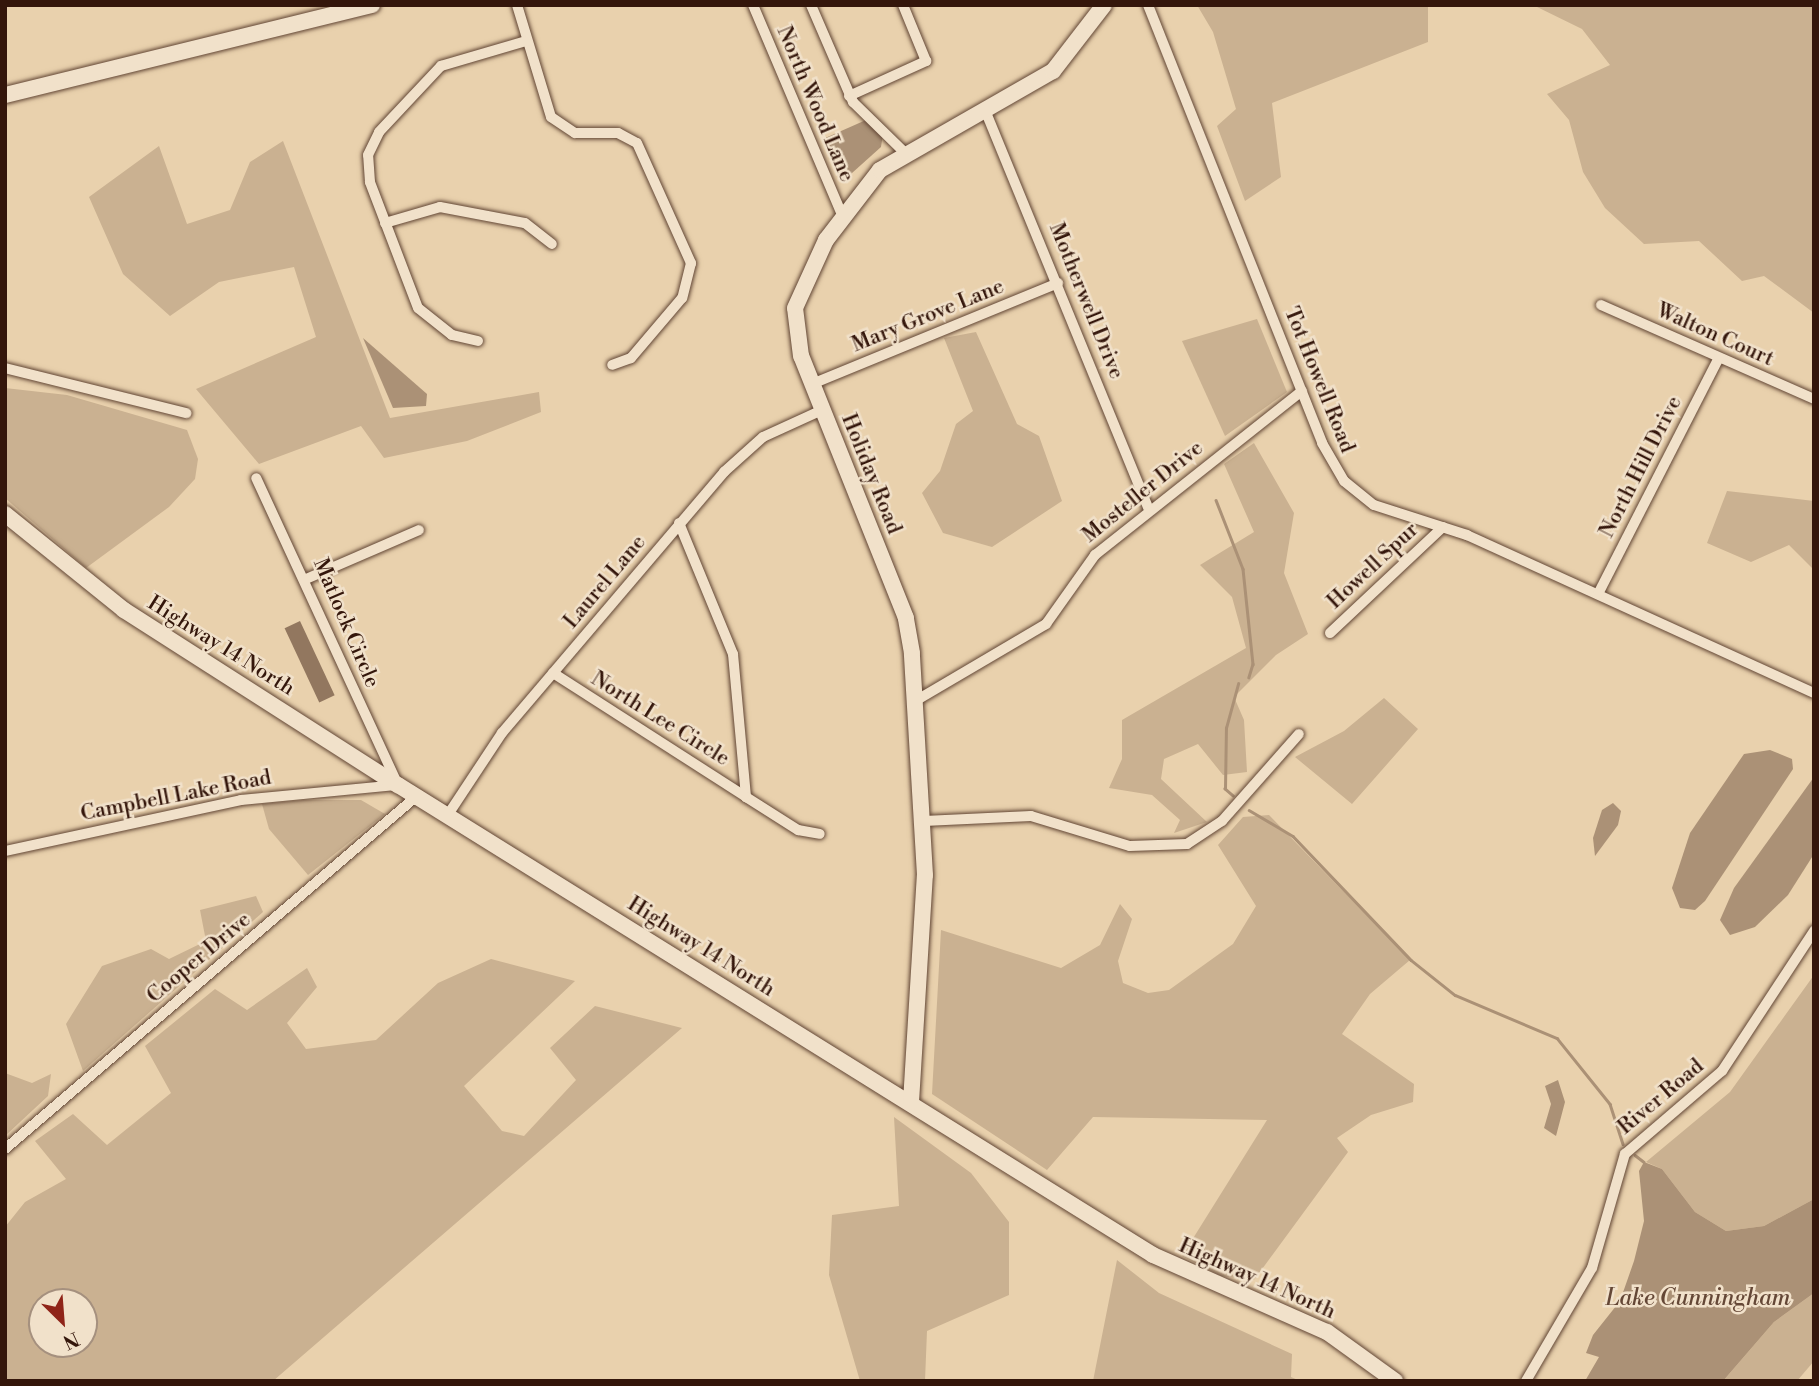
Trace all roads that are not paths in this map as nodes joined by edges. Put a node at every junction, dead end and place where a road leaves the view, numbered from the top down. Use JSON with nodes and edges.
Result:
{"nodes":[{"id":1,"x":372,"y":5,"type":"edge"},
{"id":2,"x":517,"y":5,"type":"edge"},
{"id":3,"x":753,"y":5,"type":"edge"},
{"id":4,"x":811,"y":5,"type":"edge"},
{"id":5,"x":903,"y":5,"type":"edge"},
{"id":6,"x":1104,"y":5,"type":"edge"},
{"id":7,"x":1147,"y":5,"type":"edge"},
{"id":8,"x":526,"y":41,"type":"junction"},
{"id":9,"x":5,"y":95,"type":"edge"},
{"id":10,"x":849,"y":96,"type":"junction"},
{"id":11,"x":985,"y":110,"type":"junction"},
{"id":12,"x":904,"y":152,"type":"junction"},
{"id":13,"x":843,"y":217,"type":"junction"},
{"id":14,"x":385,"y":223,"type":"junction"},
{"id":15,"x":552,"y":244,"type":"dead end"},
{"id":16,"x":1058,"y":283,"type":"junction"},
{"id":17,"x":1601,"y":305,"type":"dead end"},
{"id":18,"x":478,"y":341,"type":"dead end"},
{"id":19,"x":1719,"y":358,"type":"junction"},
{"id":20,"x":612,"y":365,"type":"dead end"},
{"id":21,"x":5,"y":368,"type":"edge"},
{"id":22,"x":812,"y":384,"type":"junction"},
{"id":23,"x":1302,"y":391,"type":"junction"},
{"id":24,"x":1814,"y":400,"type":"edge"},
{"id":25,"x":822,"y":410,"type":"junction"},
{"id":26,"x":186,"y":413,"type":"dead end"},
{"id":27,"x":256,"y":478,"type":"dead end"},
{"id":28,"x":1148,"y":508,"type":"junction"},
{"id":29,"x":5,"y":514,"type":"edge"},
{"id":30,"x":679,"y":523,"type":"junction"},
{"id":31,"x":1443,"y":527,"type":"junction"},
{"id":32,"x":419,"y":530,"type":"dead end"},
{"id":33,"x":306,"y":579,"type":"junction"},
{"id":34,"x":1598,"y":594,"type":"junction"},
{"id":35,"x":1330,"y":632,"type":"dead end"},
{"id":36,"x":553,"y":673,"type":"junction"},
{"id":37,"x":1814,"y":693,"type":"edge"},
{"id":38,"x":917,"y":700,"type":"junction"},
{"id":39,"x":1299,"y":734,"type":"dead end"},
{"id":40,"x":398,"y":785,"type":"junction"},
{"id":41,"x":418,"y":795,"type":"junction"},
{"id":42,"x":746,"y":797,"type":"junction"},
{"id":43,"x":449,"y":813,"type":"junction"},
{"id":44,"x":925,"y":821,"type":"junction"},
{"id":45,"x":820,"y":834,"type":"dead end"},
{"id":46,"x":5,"y":850,"type":"edge"},
{"id":47,"x":1814,"y":931,"type":"edge"},
{"id":48,"x":911,"y":1102,"type":"junction"},
{"id":49,"x":5,"y":1149,"type":"edge"},
{"id":50,"x":1395,"y":1381,"type":"edge"},
{"id":51,"x":1526,"y":1381,"type":"edge"}],
"edges":[{"from":1,"to":9,"type":"street"},
{"from":2,"to":8,"type":"street"},
{"from":3,"to":13,"type":"street","name":"North Wood Lane"},
{"from":4,"to":10,"type":"street"},
{"from":5,"to":10,"type":"street"},
{"from":6,"to":11,"type":"street","name":"Holiday Road"},
{"from":7,"to":23,"type":"street","name":"Tot Howell Road"},
{"from":8,"to":14,"type":"street"},
{"from":8,"to":20,"type":"street"},
{"from":10,"to":12,"type":"street"},
{"from":11,"to":12,"type":"street","name":"Holiday Road"},
{"from":11,"to":16,"type":"street","name":"Motherwell Drive"},
{"from":12,"to":13,"type":"street","name":"Holiday Road"},
{"from":13,"to":22,"type":"street","name":"Holiday Road"},
{"from":14,"to":15,"type":"street"},
{"from":14,"to":18,"type":"street"},
{"from":16,"to":22,"type":"street","name":"Mary Grove Lane"},
{"from":16,"to":28,"type":"street","name":"Motherwell Drive"},
{"from":17,"to":19,"type":"street","name":"Walton Court"},
{"from":19,"to":24,"type":"street","name":"Walton Court"},
{"from":19,"to":34,"type":"street","name":"North Hill Drive"},
{"from":21,"to":26,"type":"street"},
{"from":22,"to":25,"type":"street","name":"Holiday Road"},
{"from":23,"to":28,"type":"street","name":"Mosteller Drive"},
{"from":23,"to":31,"type":"street","name":"Tot Howell Road"},
{"from":25,"to":30,"type":"street","name":"Laurel Lane"},
{"from":25,"to":38,"type":"street","name":"Holiday Road"},
{"from":27,"to":33,"type":"street","name":"Matlock Circle"},
{"from":28,"to":38,"type":"street","name":"Mosteller Drive"},
{"from":29,"to":40,"type":"street","name":"Highway 14 North"},
{"from":30,"to":36,"type":"street","name":"Laurel Lane"},
{"from":30,"to":42,"type":"street","name":"North Lee Circle"},
{"from":31,"to":34,"type":"street","name":"Tot Howell Road"},
{"from":31,"to":35,"type":"street","name":"Howell Spur"},
{"from":32,"to":33,"type":"street"},
{"from":33,"to":40,"type":"street","name":"Matlock Circle"},
{"from":34,"to":37,"type":"street","name":"Tot Howell Road"},
{"from":36,"to":42,"type":"street","name":"North Lee Circle"},
{"from":36,"to":43,"type":"street","name":"Laurel Lane"},
{"from":38,"to":44,"type":"street","name":"Holiday Road"},
{"from":39,"to":44,"type":"street"},
{"from":40,"to":41,"type":"street","name":"Highway 14 North"},
{"from":40,"to":46,"type":"street","name":"Campbell Lake Road"},
{"from":41,"to":43,"type":"street","name":"Highway 14 North"},
{"from":41,"to":49,"type":"street","name":"Cooper Drive"},
{"from":42,"to":45,"type":"street","name":"North Lee Circle"},
{"from":43,"to":48,"type":"street","name":"Highway 14 North"},
{"from":44,"to":48,"type":"street","name":"Holiday Road"},
{"from":47,"to":51,"type":"street","name":"River Road"},
{"from":48,"to":50,"type":"street","name":"Highway 14 North"}]}
